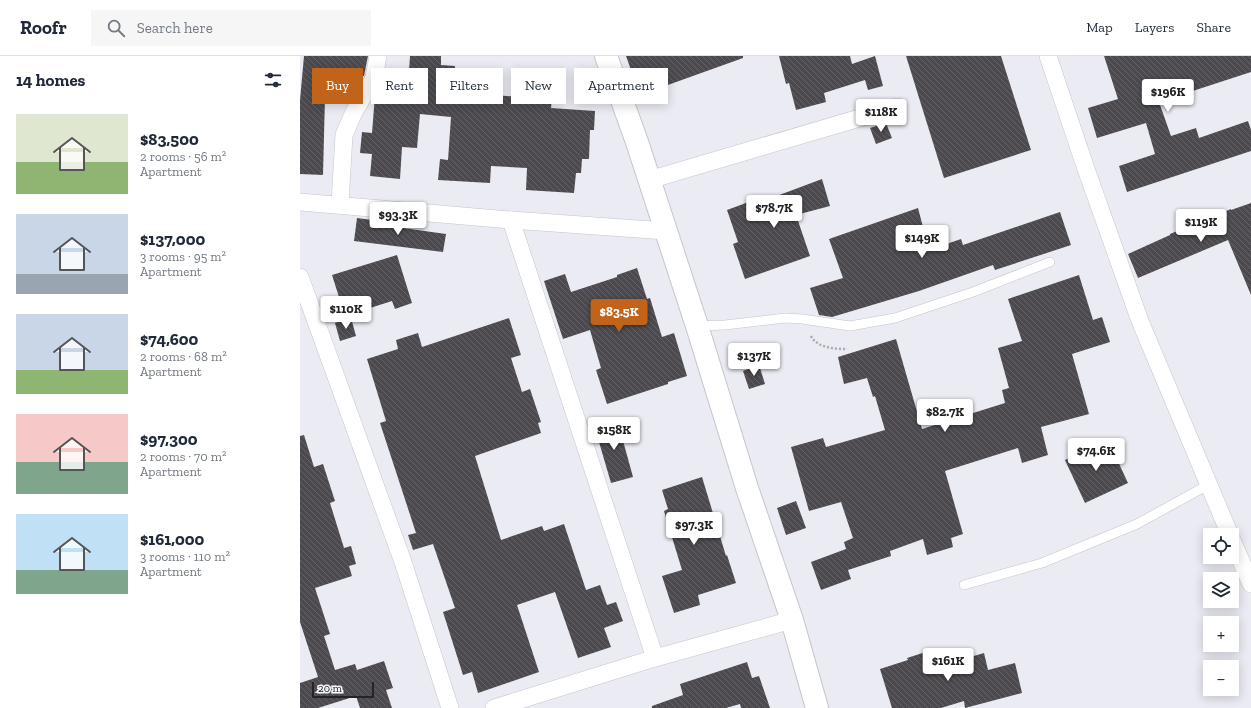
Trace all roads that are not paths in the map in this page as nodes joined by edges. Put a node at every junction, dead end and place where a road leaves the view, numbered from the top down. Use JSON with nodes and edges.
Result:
{"nodes":[{"id":1,"x":378,"y":56,"type":"edge"},
{"id":2,"x":606,"y":56,"type":"edge"},
{"id":3,"x":1048,"y":56,"type":"edge"},
{"id":4,"x":897,"y":107,"type":"dead end"},
{"id":5,"x":649,"y":180,"type":"junction"},
{"id":6,"x":300,"y":202,"type":"edge"},
{"id":7,"x":340,"y":204,"type":"junction"},
{"id":8,"x":511,"y":220,"type":"junction"},
{"id":9,"x":666,"y":230,"type":"junction"},
{"id":10,"x":1050,"y":262,"type":"dead end"},
{"id":11,"x":300,"y":277,"type":"edge"},
{"id":12,"x":697,"y":326,"type":"junction"},
{"id":13,"x":1208,"y":485,"type":"junction"},
{"id":14,"x":1227,"y":528,"type":"edge"},
{"id":15,"x":1239,"y":556,"type":"edge"},
{"id":16,"x":1251,"y":584,"type":"edge"},
{"id":17,"x":964,"y":585,"type":"dead end"},
{"id":18,"x":792,"y":620,"type":"junction"},
{"id":19,"x":655,"y":658,"type":"junction"},
{"id":20,"x":450,"y":708,"type":"edge"},
{"id":21,"x":494,"y":708,"type":"edge"},
{"id":22,"x":817,"y":708,"type":"edge"}],
"edges":[{"from":1,"to":7,"type":"street"},
{"from":2,"to":5,"type":"street"},
{"from":3,"to":13,"type":"street"},
{"from":4,"to":5,"type":"street"},
{"from":5,"to":9,"type":"street"},
{"from":6,"to":7,"type":"street"},
{"from":7,"to":8,"type":"street"},
{"from":8,"to":9,"type":"street"},
{"from":8,"to":19,"type":"street"},
{"from":9,"to":12,"type":"street"},
{"from":10,"to":12,"type":"lane"},
{"from":11,"to":20,"type":"street"},
{"from":12,"to":18,"type":"street"},
{"from":13,"to":14,"type":"street"},
{"from":13,"to":17,"type":"lane"},
{"from":15,"to":16,"type":"street"},
{"from":18,"to":19,"type":"street"},
{"from":18,"to":22,"type":"street"},
{"from":19,"to":21,"type":"street"}]}
